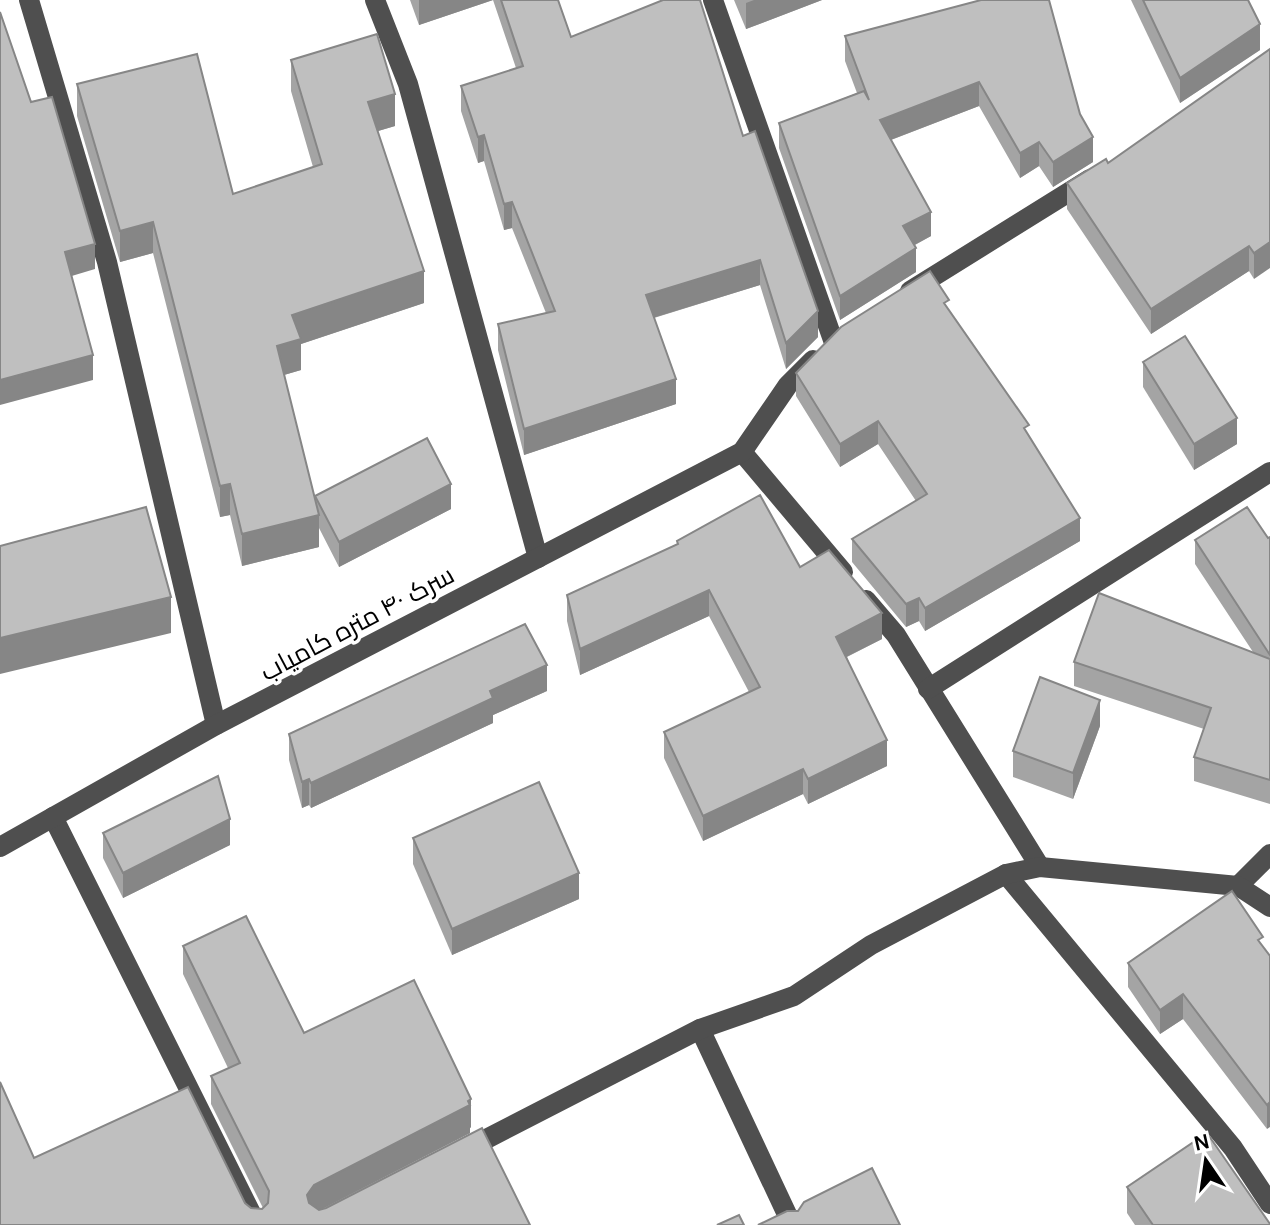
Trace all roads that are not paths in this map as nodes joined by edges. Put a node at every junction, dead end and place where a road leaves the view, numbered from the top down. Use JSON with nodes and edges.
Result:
{"nodes":[{"id":1,"x":29,"y":0,"type":"edge"},
{"id":2,"x":375,"y":0,"type":"edge"},
{"id":3,"x":713,"y":0,"type":"edge"},
{"id":4,"x":1109,"y":167,"type":"edge"},
{"id":5,"x":898,"y":299,"type":"edge"},
{"id":6,"x":742,"y":452,"type":"junction"},
{"id":7,"x":1270,"y":472,"type":"edge"},
{"id":8,"x":538,"y":558,"type":"junction"},
{"id":9,"x":928,"y":689,"type":"junction"},
{"id":10,"x":216,"y":725,"type":"junction"},
{"id":11,"x":53,"y":817,"type":"junction"},
{"id":12,"x":0,"y":847,"type":"edge"},
{"id":13,"x":1270,"y":854,"type":"edge"},
{"id":14,"x":1040,"y":867,"type":"junction"},
{"id":15,"x":1006,"y":874,"type":"junction"},
{"id":16,"x":1238,"y":886,"type":"junction"},
{"id":17,"x":1270,"y":907,"type":"edge"},
{"id":18,"x":700,"y":1029,"type":"junction"},
{"id":19,"x":447,"y":1160,"type":"edge"},
{"id":20,"x":1270,"y":1204,"type":"edge"},
{"id":21,"x":257,"y":1225,"type":"edge"},
{"id":22,"x":792,"y":1225,"type":"edge"}],
"edges":[{"from":1,"to":10,"type":"street"},
{"from":2,"to":8,"type":"street"},
{"from":3,"to":6,"type":"street"},
{"from":4,"to":5,"type":"street"},
{"from":6,"to":8,"type":"street","name":"سرک ۴۰ متره کامیاب"},
{"from":6,"to":9,"type":"street"},
{"from":7,"to":9,"type":"street"},
{"from":8,"to":10,"type":"street","name":"سرک ۴۰ متره کامیاب"},
{"from":9,"to":14,"type":"street"},
{"from":10,"to":11,"type":"street","name":"سرک ۴۰ متره کامیاب"},
{"from":11,"to":12,"type":"street","name":"سرک ۴۰ متره کامیاب"},
{"from":11,"to":21,"type":"street"},
{"from":13,"to":16,"type":"street"},
{"from":14,"to":15,"type":"street"},
{"from":14,"to":16,"type":"street"},
{"from":15,"to":18,"type":"street"},
{"from":15,"to":20,"type":"street"},
{"from":16,"to":17,"type":"street"},
{"from":18,"to":19,"type":"street"},
{"from":18,"to":22,"type":"street"}]}
